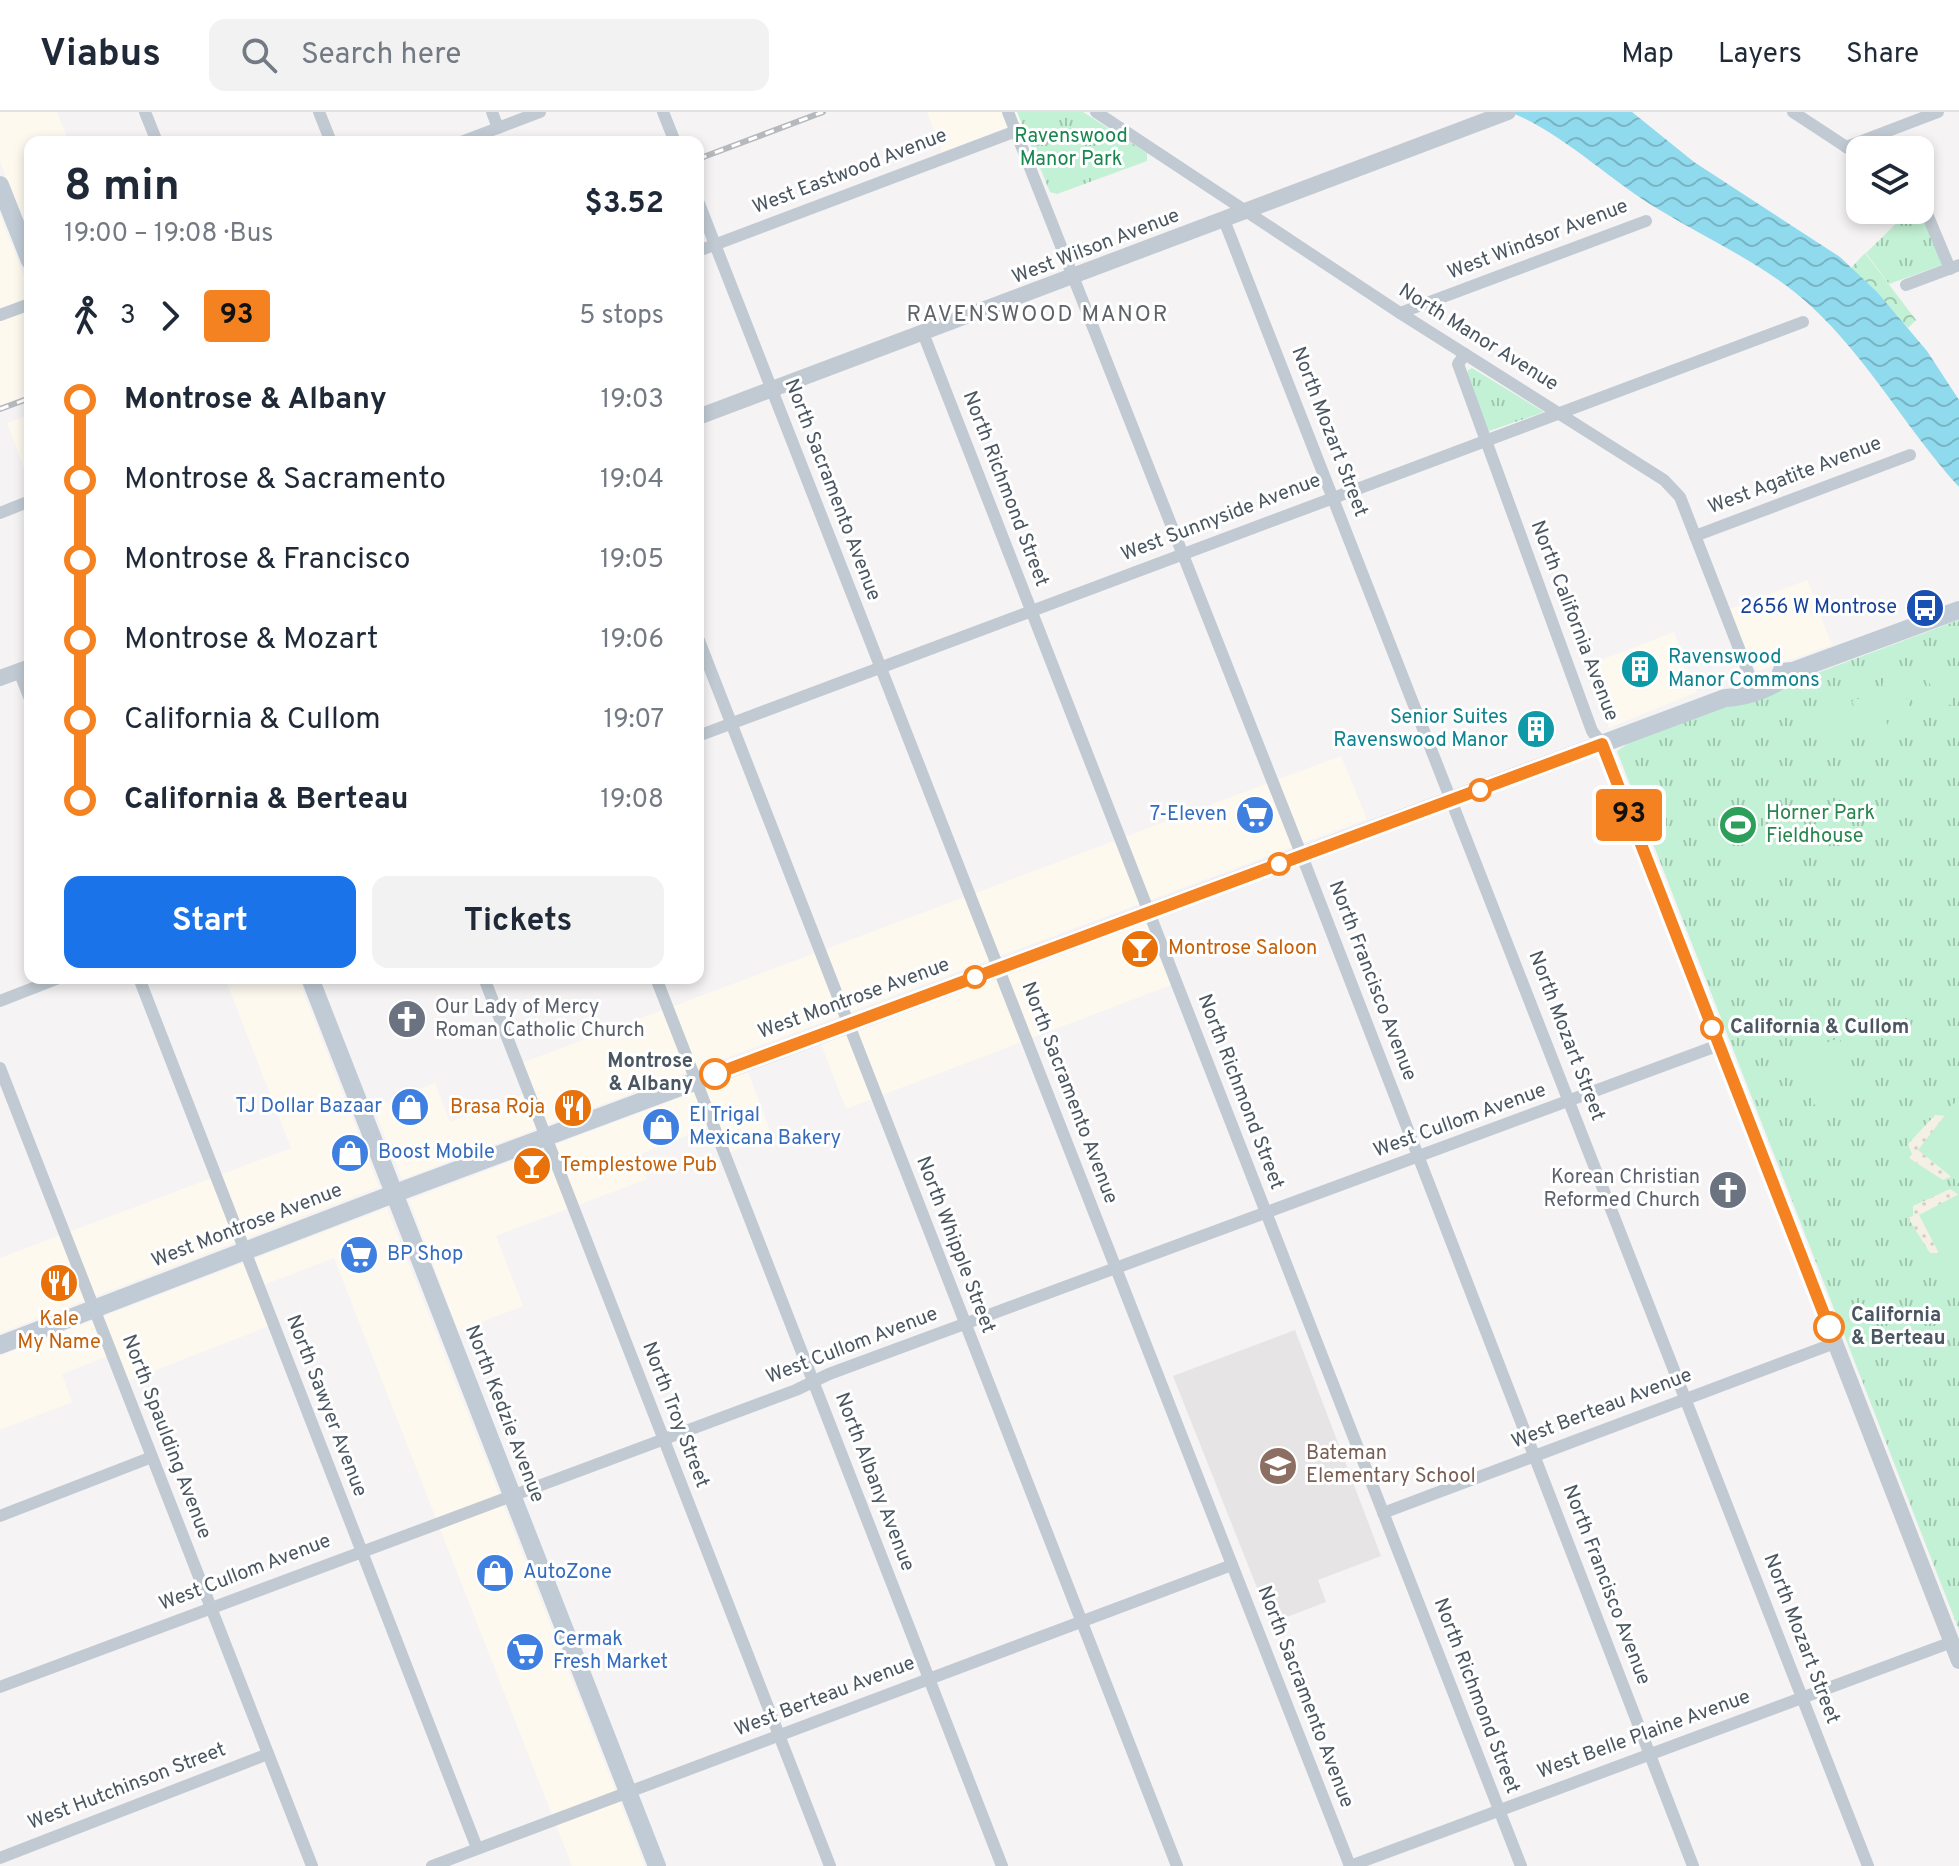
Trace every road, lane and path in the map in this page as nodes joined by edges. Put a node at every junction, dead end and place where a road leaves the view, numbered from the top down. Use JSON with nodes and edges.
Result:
{"nodes":[{"id":1,"x":145,"y":112,"type":"edge"},
{"id":2,"x":319,"y":112,"type":"edge"},
{"id":3,"x":492,"y":112,"type":"edge"},
{"id":4,"x":540,"y":112,"type":"edge"},
{"id":5,"x":663,"y":112,"type":"edge"},
{"id":6,"x":1008,"y":112,"type":"edge"},
{"id":7,"x":1096,"y":112,"type":"edge"},
{"id":8,"x":1793,"y":112,"type":"edge"},
{"id":9,"x":1938,"y":112,"type":"edge"},
{"id":10,"x":1504,"y":114,"type":"edge"},
{"id":11,"x":498,"y":128,"type":"junction"},
{"id":12,"x":1016,"y":131,"type":"junction"},
{"id":13,"x":155,"y":136,"type":"edge"},
{"id":14,"x":329,"y":136,"type":"edge"},
{"id":15,"x":477,"y":136,"type":"edge"},
{"id":16,"x":673,"y":136,"type":"edge"},
{"id":17,"x":1875,"y":136,"type":"edge"},
{"id":18,"x":1846,"y":147,"type":"edge"},
{"id":19,"x":0,"y":185,"type":"edge"},
{"id":20,"x":1247,"y":212,"type":"junction"},
{"id":21,"x":704,"y":216,"type":"edge"},
{"id":22,"x":1224,"y":220,"type":"junction"},
{"id":23,"x":1646,"y":221,"type":"dead end"},
{"id":24,"x":1933,"y":224,"type":"edge"},
{"id":25,"x":715,"y":244,"type":"junction"},
{"id":26,"x":24,"y":246,"type":"edge"},
{"id":27,"x":704,"y":249,"type":"edge"},
{"id":28,"x":1954,"y":267,"type":"edge"},
{"id":29,"x":1073,"y":277,"type":"junction"},
{"id":30,"x":1906,"y":285,"type":"dead end"},
{"id":31,"x":24,"y":306,"type":"edge"},
{"id":32,"x":1400,"y":313,"type":"junction"},
{"id":33,"x":0,"y":315,"type":"edge"},
{"id":34,"x":1803,"y":322,"type":"dead end"},
{"id":35,"x":923,"y":333,"type":"junction"},
{"id":36,"x":1465,"y":354,"type":"junction"},
{"id":37,"x":772,"y":390,"type":"junction"},
{"id":38,"x":1559,"y":413,"type":"junction"},
{"id":39,"x":704,"y":415,"type":"edge"},
{"id":40,"x":1485,"y":441,"type":"junction"},
{"id":41,"x":1910,"y":455,"type":"dead end"},
{"id":42,"x":1333,"y":497,"type":"junction"},
{"id":43,"x":24,"y":503,"type":"edge"},
{"id":44,"x":0,"y":513,"type":"edge"},
{"id":45,"x":1695,"y":536,"type":"junction"},
{"id":46,"x":1183,"y":554,"type":"junction"},
{"id":47,"x":1959,"y":610,"type":"edge"},
{"id":48,"x":1031,"y":611,"type":"junction"},
{"id":49,"x":704,"y":654,"type":"edge"},
{"id":50,"x":880,"y":667,"type":"junction"},
{"id":51,"x":24,"y":669,"type":"edge"},
{"id":52,"x":1793,"y":671,"type":"junction"},
{"id":53,"x":0,"y":678,"type":"edge"},
{"id":54,"x":1748,"y":680,"type":"junction"},
{"id":55,"x":1725,"y":698,"type":"junction"},
{"id":56,"x":731,"y":724,"type":"junction"},
{"id":57,"x":704,"y":734,"type":"edge"},
{"id":58,"x":1602,"y":744,"type":"junction"},
{"id":59,"x":1452,"y":800,"type":"junction"},
{"id":60,"x":1302,"y":856,"type":"junction"},
{"id":61,"x":1149,"y":913,"type":"junction"},
{"id":62,"x":998,"y":969,"type":"junction"},
{"id":63,"x":44,"y":984,"type":"edge"},
{"id":64,"x":141,"y":984,"type":"edge"},
{"id":65,"x":312,"y":984,"type":"edge"},
{"id":66,"x":486,"y":984,"type":"edge"},
{"id":67,"x":658,"y":984,"type":"edge"},
{"id":68,"x":0,"y":1001,"type":"edge"},
{"id":69,"x":848,"y":1025,"type":"junction"},
{"id":70,"x":1719,"y":1045,"type":"junction"},
{"id":71,"x":0,"y":1068,"type":"edge"},
{"id":72,"x":697,"y":1081,"type":"junction"},
{"id":73,"x":1570,"y":1101,"type":"junction"},
{"id":74,"x":546,"y":1137,"type":"junction"},
{"id":75,"x":1419,"y":1158,"type":"junction"},
{"id":76,"x":394,"y":1194,"type":"junction"},
{"id":77,"x":1266,"y":1215,"type":"junction"},
{"id":78,"x":245,"y":1251,"type":"junction"},
{"id":79,"x":1116,"y":1269,"type":"junction"},
{"id":80,"x":94,"y":1309,"type":"junction"},
{"id":81,"x":964,"y":1323,"type":"junction"},
{"id":82,"x":1835,"y":1343,"type":"junction"},
{"id":83,"x":0,"y":1345,"type":"edge"},
{"id":84,"x":813,"y":1381,"type":"junction"},
{"id":85,"x":1686,"y":1399,"type":"junction"},
{"id":86,"x":663,"y":1439,"type":"junction"},
{"id":87,"x":1535,"y":1456,"type":"junction"},
{"id":88,"x":152,"y":1457,"type":"junction"},
{"id":89,"x":512,"y":1495,"type":"junction"},
{"id":90,"x":1383,"y":1513,"type":"junction"},
{"id":91,"x":0,"y":1516,"type":"edge"},
{"id":92,"x":361,"y":1551,"type":"junction"},
{"id":93,"x":1232,"y":1565,"type":"junction"},
{"id":94,"x":211,"y":1608,"type":"junction"},
{"id":95,"x":1081,"y":1621,"type":"junction"},
{"id":96,"x":1952,"y":1642,"type":"junction"},
{"id":97,"x":1959,"y":1661,"type":"edge"},
{"id":98,"x":930,"y":1680,"type":"junction"},
{"id":99,"x":0,"y":1687,"type":"edge"},
{"id":100,"x":1802,"y":1698,"type":"junction"},
{"id":101,"x":779,"y":1736,"type":"junction"},
{"id":102,"x":268,"y":1754,"type":"junction"},
{"id":103,"x":1650,"y":1754,"type":"junction"},
{"id":104,"x":628,"y":1791,"type":"junction"},
{"id":105,"x":1499,"y":1811,"type":"junction"},
{"id":106,"x":477,"y":1848,"type":"junction"},
{"id":107,"x":0,"y":1858,"type":"edge"},
{"id":108,"x":312,"y":1866,"type":"edge"},
{"id":109,"x":432,"y":1866,"type":"edge"},
{"id":110,"x":657,"y":1866,"type":"edge"},
{"id":111,"x":830,"y":1866,"type":"edge"},
{"id":112,"x":1002,"y":1866,"type":"edge"},
{"id":113,"x":1177,"y":1866,"type":"edge"},
{"id":114,"x":1350,"y":1866,"type":"edge"},
{"id":115,"x":1521,"y":1866,"type":"edge"},
{"id":116,"x":1693,"y":1866,"type":"edge"},
{"id":117,"x":1868,"y":1866,"type":"edge"}],
"edges":[{"from":1,"to":13,"type":"street"},
{"from":2,"to":14,"type":"street"},
{"from":3,"to":11,"type":"street"},
{"from":4,"to":11,"type":"street"},
{"from":5,"to":16,"type":"street"},
{"from":6,"to":12,"type":"street","name":"North Francisco Avenue"},
{"from":7,"to":20,"type":"street","name":"North Manor Avenue"},
{"from":8,"to":18,"type":"street"},
{"from":9,"to":17,"type":"street"},
{"from":10,"to":20,"type":"street","name":"West Wilson Avenue"},
{"from":11,"to":15,"type":"street"},
{"from":12,"to":25,"type":"street","name":"West Eastwood Avenue"},
{"from":12,"to":29,"type":"street","name":"North Francisco Avenue"},
{"from":19,"to":26,"type":"main road"},
{"from":20,"to":22,"type":"street","name":"West Wilson Avenue"},
{"from":20,"to":32,"type":"street","name":"North Manor Avenue"},
{"from":21,"to":25,"type":"street","name":"North Sacramento Avenue"},
{"from":22,"to":29,"type":"street","name":"West Wilson Avenue"},
{"from":22,"to":42,"type":"street","name":"North Mozart Street"},
{"from":23,"to":32,"type":"street","name":"West Windsor Avenue"},
{"from":24,"to":28,"type":"street"},
{"from":25,"to":27,"type":"street","name":"West Eastwood Avenue"},
{"from":25,"to":37,"type":"street","name":"North Sacramento Avenue"},
{"from":28,"to":30,"type":"street"},
{"from":29,"to":35,"type":"street","name":"West Wilson Avenue"},
{"from":29,"to":46,"type":"street","name":"North Francisco Avenue"},
{"from":31,"to":33,"type":"street"},
{"from":32,"to":36,"type":"street","name":"North Manor Avenue"},
{"from":34,"to":38,"type":"street","name":"West Sunnyside Avenue"},
{"from":35,"to":37,"type":"street","name":"West Wilson Avenue"},
{"from":35,"to":48,"type":"street","name":"North Richmond Street"},
{"from":36,"to":38,"type":"street","name":"North Manor Avenue"},
{"from":36,"to":40,"type":"street","name":"North California Avenue"},
{"from":37,"to":39,"type":"street","name":"West Wilson Avenue"},
{"from":37,"to":50,"type":"street","name":"North Sacramento Avenue"},
{"from":38,"to":40,"type":"street","name":"West Sunnyside Avenue"},
{"from":38,"to":45,"type":"street","name":"North Manor Avenue"},
{"from":40,"to":42,"type":"street","name":"West Sunnyside Avenue"},
{"from":40,"to":58,"type":"street","name":"North California Avenue"},
{"from":41,"to":45,"type":"street","name":"West Agatite Avenue"},
{"from":42,"to":46,"type":"street","name":"West Sunnyside Avenue"},
{"from":42,"to":59,"type":"street","name":"North Mozart Street"},
{"from":43,"to":44,"type":"street"},
{"from":45,"to":54,"type":"street","name":"North Manor Avenue"},
{"from":46,"to":48,"type":"street","name":"West Sunnyside Avenue"},
{"from":46,"to":60,"type":"street","name":"North Francisco Avenue"},
{"from":47,"to":52,"type":"main road","name":"West Montrose Avenue"},
{"from":48,"to":50,"type":"street","name":"West Sunnyside Avenue"},
{"from":48,"to":61,"type":"street","name":"North Richmond Street"},
{"from":49,"to":56,"type":"street","name":"North Whipple Street"},
{"from":50,"to":56,"type":"street","name":"West Sunnyside Avenue"},
{"from":50,"to":62,"type":"street","name":"North Sacramento Avenue"},
{"from":51,"to":53,"type":"street"},
{"from":52,"to":54,"type":"main road","name":"West Montrose Avenue"},
{"from":52,"to":55,"type":"main road","name":"West Montrose Avenue"},
{"from":54,"to":55,"type":"main road","name":"West Montrose Avenue"},
{"from":55,"to":58,"type":"main road","name":"West Montrose Avenue"},
{"from":56,"to":57,"type":"street","name":"West Sunnyside Avenue"},
{"from":56,"to":69,"type":"street","name":"North Whipple Street"},
{"from":58,"to":59,"type":"main road","name":"West Montrose Avenue"},
{"from":58,"to":70,"type":"street","name":"North California Avenue"},
{"from":59,"to":60,"type":"main road","name":"West Montrose Avenue"},
{"from":59,"to":73,"type":"street","name":"North Mozart Street"},
{"from":60,"to":61,"type":"main road","name":"West Montrose Avenue"},
{"from":60,"to":75,"type":"street","name":"North Francisco Avenue"},
{"from":61,"to":62,"type":"main road","name":"West Montrose Avenue"},
{"from":61,"to":77,"type":"street","name":"North Richmond Street"},
{"from":62,"to":69,"type":"main road","name":"West Montrose Avenue"},
{"from":62,"to":79,"type":"street","name":"North Sacramento Avenue"},
{"from":63,"to":68,"type":"street"},
{"from":64,"to":78,"type":"street","name":"North Sawyer Avenue"},
{"from":65,"to":76,"type":"main road","name":"North Kedzie Avenue"},
{"from":66,"to":74,"type":"street","name":"North Troy Street"},
{"from":67,"to":72,"type":"street","name":"North Albany Avenue"},
{"from":69,"to":72,"type":"main road","name":"West Montrose Avenue"},
{"from":69,"to":81,"type":"street","name":"North Whipple Street"},
{"from":70,"to":73,"type":"street","name":"West Cullom Avenue"},
{"from":70,"to":82,"type":"street","name":"North California Avenue"},
{"from":71,"to":80,"type":"street","name":"North Spaulding Avenue"},
{"from":72,"to":74,"type":"main road","name":"West Montrose Avenue"},
{"from":72,"to":84,"type":"street","name":"North Albany Avenue"},
{"from":73,"to":75,"type":"street","name":"West Cullom Avenue"},
{"from":73,"to":85,"type":"street","name":"North Mozart Street"},
{"from":74,"to":76,"type":"main road","name":"West Montrose Avenue"},
{"from":74,"to":86,"type":"street","name":"North Troy Street"},
{"from":75,"to":77,"type":"street","name":"West Cullom Avenue"},
{"from":75,"to":87,"type":"street","name":"North Francisco Avenue"},
{"from":76,"to":78,"type":"main road","name":"West Montrose Avenue"},
{"from":76,"to":89,"type":"main road","name":"North Kedzie Avenue"},
{"from":77,"to":79,"type":"street","name":"West Cullom Avenue"},
{"from":77,"to":90,"type":"street","name":"North Richmond Street"},
{"from":78,"to":80,"type":"main road","name":"West Montrose Avenue"},
{"from":78,"to":92,"type":"street","name":"North Sawyer Avenue"},
{"from":79,"to":81,"type":"street","name":"West Cullom Avenue"},
{"from":79,"to":93,"type":"street","name":"North Sacramento Avenue"},
{"from":80,"to":83,"type":"main road","name":"West Montrose Avenue"},
{"from":80,"to":88,"type":"street","name":"North Spaulding Avenue"},
{"from":81,"to":84,"type":"street","name":"West Cullom Avenue"},
{"from":81,"to":95,"type":"street","name":"North Whipple Street"},
{"from":82,"to":85,"type":"street","name":"West Berteau Avenue"},
{"from":82,"to":96,"type":"street","name":"North California Avenue"},
{"from":84,"to":86,"type":"street","name":"West Cullom Avenue"},
{"from":84,"to":98,"type":"street","name":"North Albany Avenue"},
{"from":85,"to":87,"type":"street","name":"West Berteau Avenue"},
{"from":85,"to":100,"type":"street","name":"North Mozart Street"},
{"from":86,"to":89,"type":"street","name":"West Cullom Avenue"},
{"from":86,"to":101,"type":"street","name":"North Troy Street"},
{"from":87,"to":90,"type":"street","name":"West Berteau Avenue"},
{"from":87,"to":103,"type":"street","name":"North Francisco Avenue"},
{"from":88,"to":91,"type":"street"},
{"from":88,"to":94,"type":"street","name":"North Spaulding Avenue"},
{"from":89,"to":92,"type":"street","name":"West Cullom Avenue"},
{"from":89,"to":104,"type":"main road","name":"North Kedzie Avenue"},
{"from":90,"to":105,"type":"street","name":"North Richmond Street"},
{"from":92,"to":94,"type":"street","name":"West Cullom Avenue"},
{"from":92,"to":106,"type":"street","name":"North Sawyer Avenue"},
{"from":93,"to":95,"type":"street","name":"West Berteau Avenue"},
{"from":93,"to":114,"type":"street","name":"North Sacramento Avenue"},
{"from":94,"to":99,"type":"street","name":"West Cullom Avenue"},
{"from":94,"to":102,"type":"street","name":"North Spaulding Avenue"},
{"from":95,"to":98,"type":"street","name":"West Berteau Avenue"},
{"from":95,"to":113,"type":"street","name":"North Whipple Street"},
{"from":96,"to":97,"type":"street","name":"North California Avenue"},
{"from":96,"to":100,"type":"street","name":"West Belle Plaine Avenue"},
{"from":98,"to":101,"type":"street","name":"West Berteau Avenue"},
{"from":98,"to":112,"type":"street","name":"North Albany Avenue"},
{"from":100,"to":103,"type":"street","name":"West Belle Plaine Avenue"},
{"from":100,"to":117,"type":"street","name":"North Mozart Street"},
{"from":101,"to":104,"type":"street","name":"West Berteau Avenue"},
{"from":101,"to":111,"type":"street","name":"North Troy Street"},
{"from":102,"to":107,"type":"street","name":"West Hutchinson Street"},
{"from":102,"to":108,"type":"street","name":"North Spaulding Avenue"},
{"from":103,"to":105,"type":"street","name":"West Belle Plaine Avenue"},
{"from":103,"to":116,"type":"street","name":"North Francisco Avenue"},
{"from":104,"to":106,"type":"street","name":"West Berteau Avenue"},
{"from":104,"to":110,"type":"main road","name":"North Kedzie Avenue"},
{"from":105,"to":114,"type":"street","name":"West Belle Plaine Avenue"},
{"from":105,"to":115,"type":"street","name":"North Richmond Street"},
{"from":106,"to":109,"type":"street","name":"West Berteau Avenue"}]}
